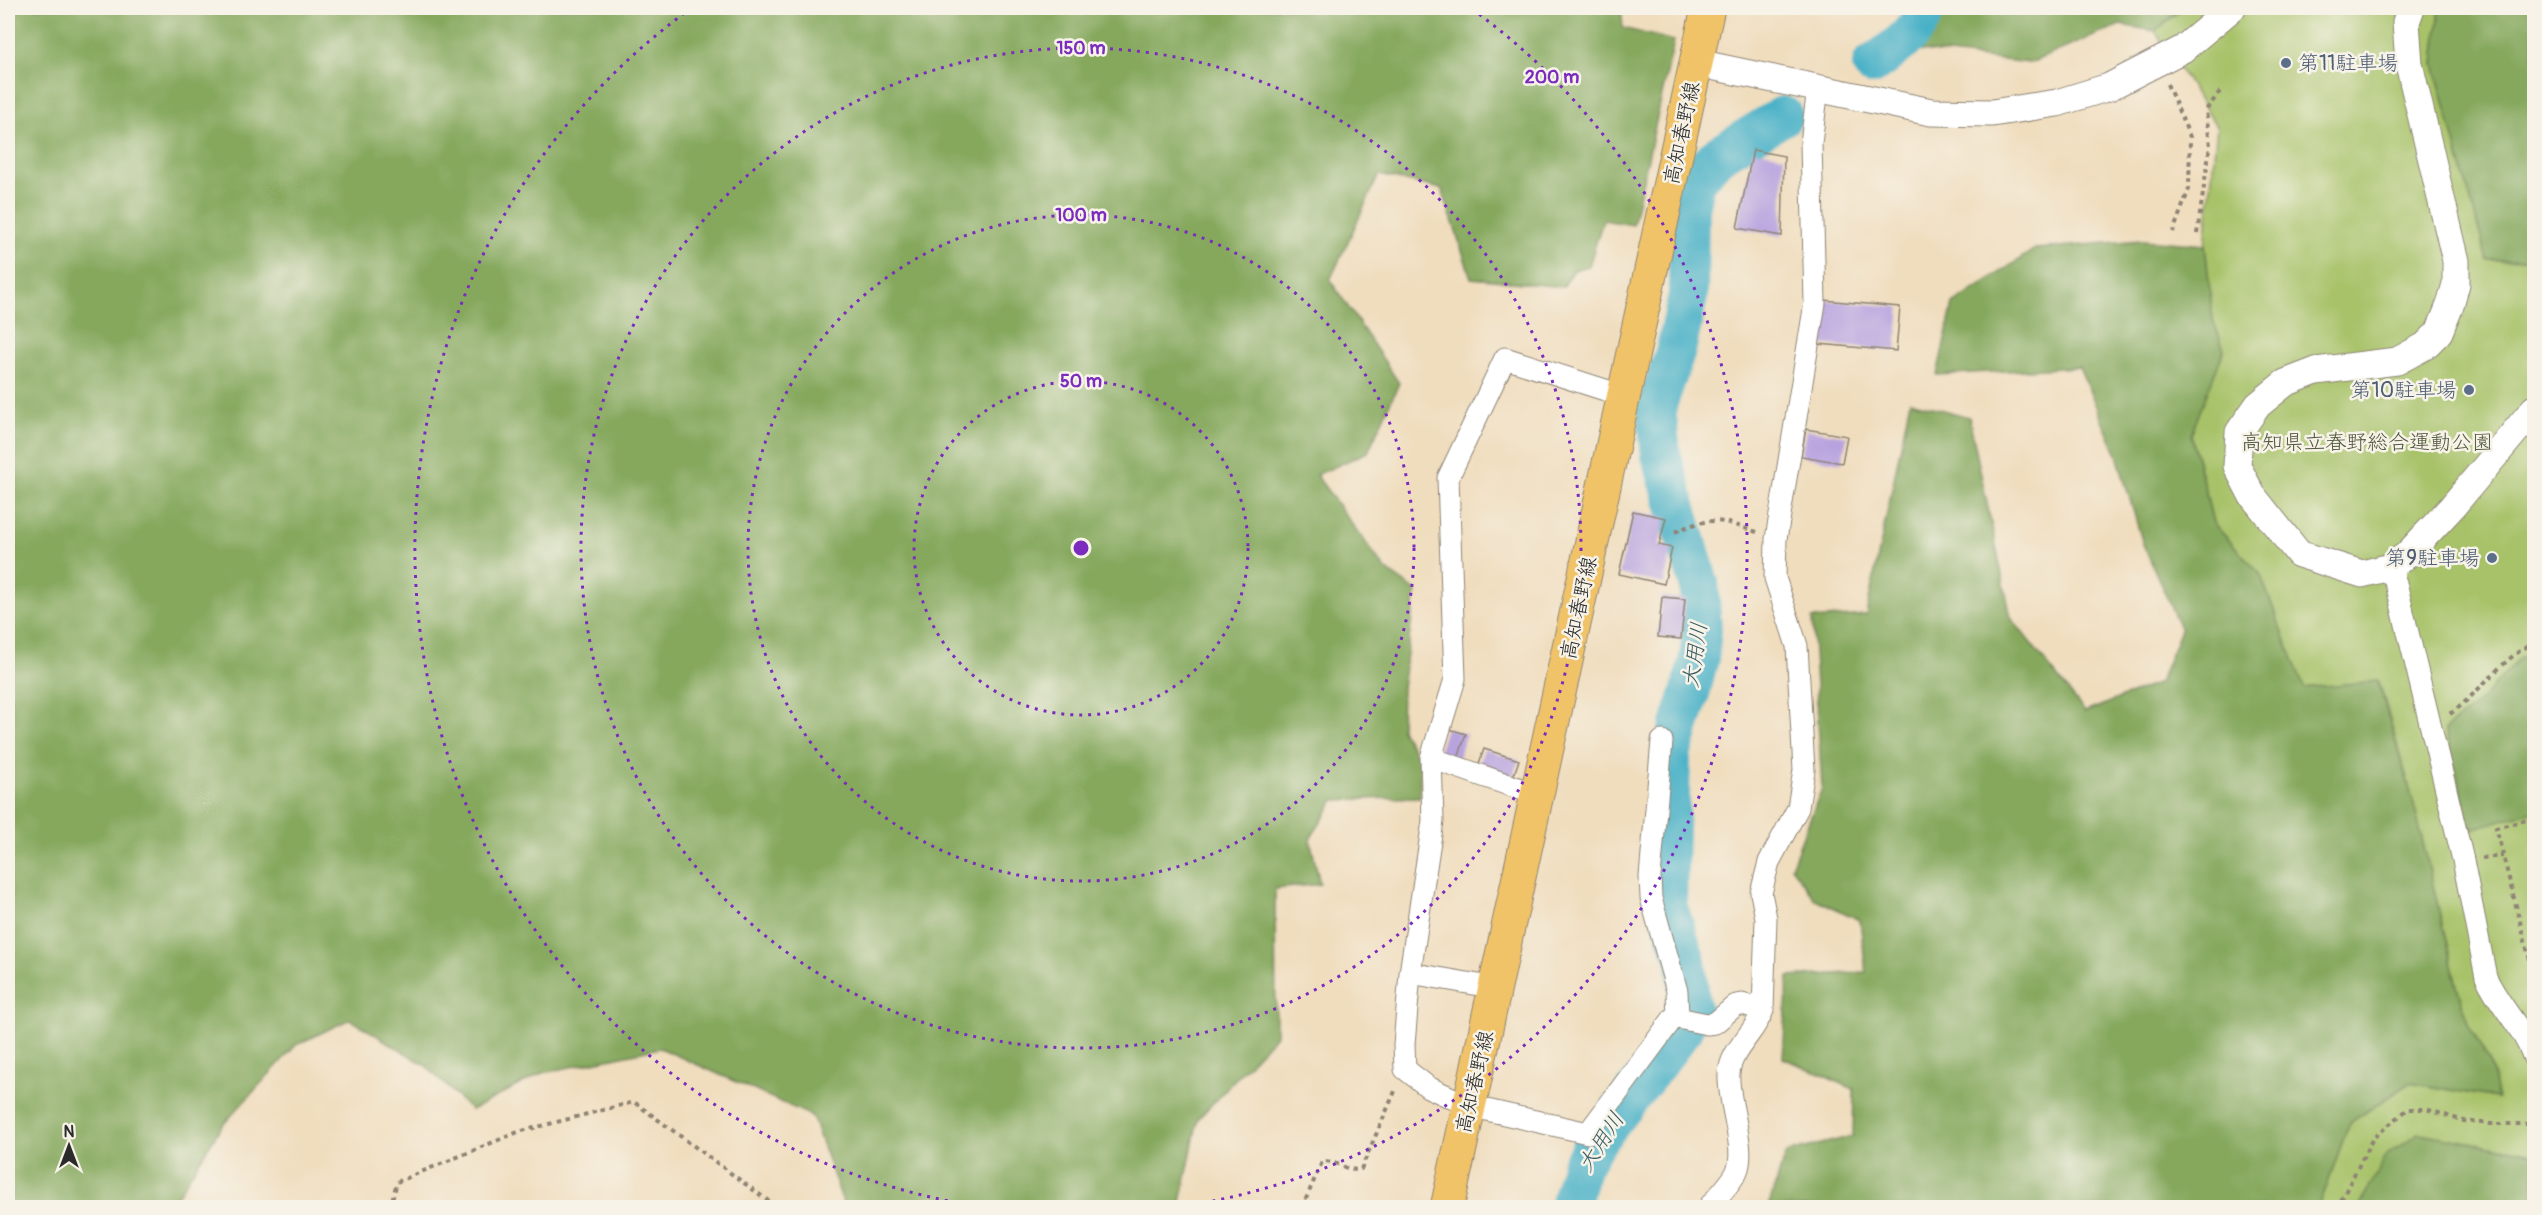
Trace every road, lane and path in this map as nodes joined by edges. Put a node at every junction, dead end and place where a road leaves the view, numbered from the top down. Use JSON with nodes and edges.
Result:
{"nodes":[{"id":1,"x":1708,"y":8,"type":"edge"},
{"id":2,"x":2232,"y":8,"type":"edge"},
{"id":3,"x":2411,"y":8,"type":"edge"},
{"id":4,"x":1697,"y":63,"type":"junction"},
{"id":5,"x":2166,"y":80,"type":"dead end"},
{"id":6,"x":1818,"y":88,"type":"junction"},
{"id":7,"x":2223,"y":88,"type":"dead end"},
{"id":8,"x":2173,"y":232,"type":"dead end"},
{"id":9,"x":2197,"y":234,"type":"dead end"},
{"id":10,"x":1624,"y":396,"type":"junction"},
{"id":11,"x":2535,"y":409,"type":"edge"},
{"id":12,"x":1675,"y":532,"type":"dead end"},
{"id":13,"x":1776,"y":539,"type":"junction"},
{"id":14,"x":2390,"y":567,"type":"junction"},
{"id":15,"x":2535,"y":643,"type":"edge"},
{"id":16,"x":2449,"y":715,"type":"dead end"},
{"id":17,"x":1662,"y":741,"type":"dead end"},
{"id":18,"x":1431,"y":758,"type":"junction"},
{"id":19,"x":1538,"y":795,"type":"junction"},
{"id":20,"x":2535,"y":818,"type":"edge"},
{"id":21,"x":2503,"y":856,"type":"junction"},
{"id":22,"x":2474,"y":859,"type":"dead end"},
{"id":23,"x":1410,"y":973,"type":"junction"},
{"id":24,"x":2535,"y":976,"type":"edge"},
{"id":25,"x":1496,"y":988,"type":"junction"},
{"id":26,"x":1763,"y":1010,"type":"junction"},
{"id":27,"x":1688,"y":1020,"type":"junction"},
{"id":28,"x":2535,"y":1058,"type":"edge"},
{"id":29,"x":1405,"y":1069,"type":"junction"},
{"id":30,"x":1469,"y":1106,"type":"junction"},
{"id":31,"x":2535,"y":1124,"type":"edge"},
{"id":32,"x":390,"y":1208,"type":"edge"},
{"id":33,"x":778,"y":1208,"type":"edge"},
{"id":34,"x":1302,"y":1208,"type":"edge"},
{"id":35,"x":1447,"y":1208,"type":"edge"},
{"id":36,"x":1708,"y":1208,"type":"edge"},
{"id":37,"x":2337,"y":1208,"type":"edge"}],
"edges":[{"from":1,"to":4,"type":"main road","name":"高知春野線"},
{"from":2,"to":6,"type":"street"},
{"from":3,"to":14,"type":"street"},
{"from":4,"to":6,"type":"street"},
{"from":4,"to":10,"type":"main road","name":"高知春野線"},
{"from":5,"to":8,"type":"path"},
{"from":6,"to":13,"type":"street"},
{"from":7,"to":9,"type":"path"},
{"from":10,"to":18,"type":"street"},
{"from":10,"to":19,"type":"main road","name":"高知春野線"},
{"from":11,"to":14,"type":"street"},
{"from":12,"to":13,"type":"path"},
{"from":13,"to":26,"type":"street"},
{"from":14,"to":28,"type":"street"},
{"from":15,"to":16,"type":"path"},
{"from":17,"to":27,"type":"street"},
{"from":18,"to":19,"type":"street"},
{"from":18,"to":23,"type":"street"},
{"from":19,"to":25,"type":"main road","name":"高知春野線"},
{"from":20,"to":21,"type":"path"},
{"from":21,"to":22,"type":"path"},
{"from":21,"to":24,"type":"path"},
{"from":23,"to":25,"type":"street"},
{"from":23,"to":29,"type":"street"},
{"from":25,"to":30,"type":"main road","name":"高知春野線"},
{"from":26,"to":27,"type":"street"},
{"from":26,"to":36,"type":"street"},
{"from":27,"to":30,"type":"street"},
{"from":29,"to":30,"type":"street"},
{"from":29,"to":34,"type":"path"},
{"from":30,"to":35,"type":"main road","name":"高知春野線"},
{"from":31,"to":37,"type":"path"},
{"from":32,"to":33,"type":"path"}]}
